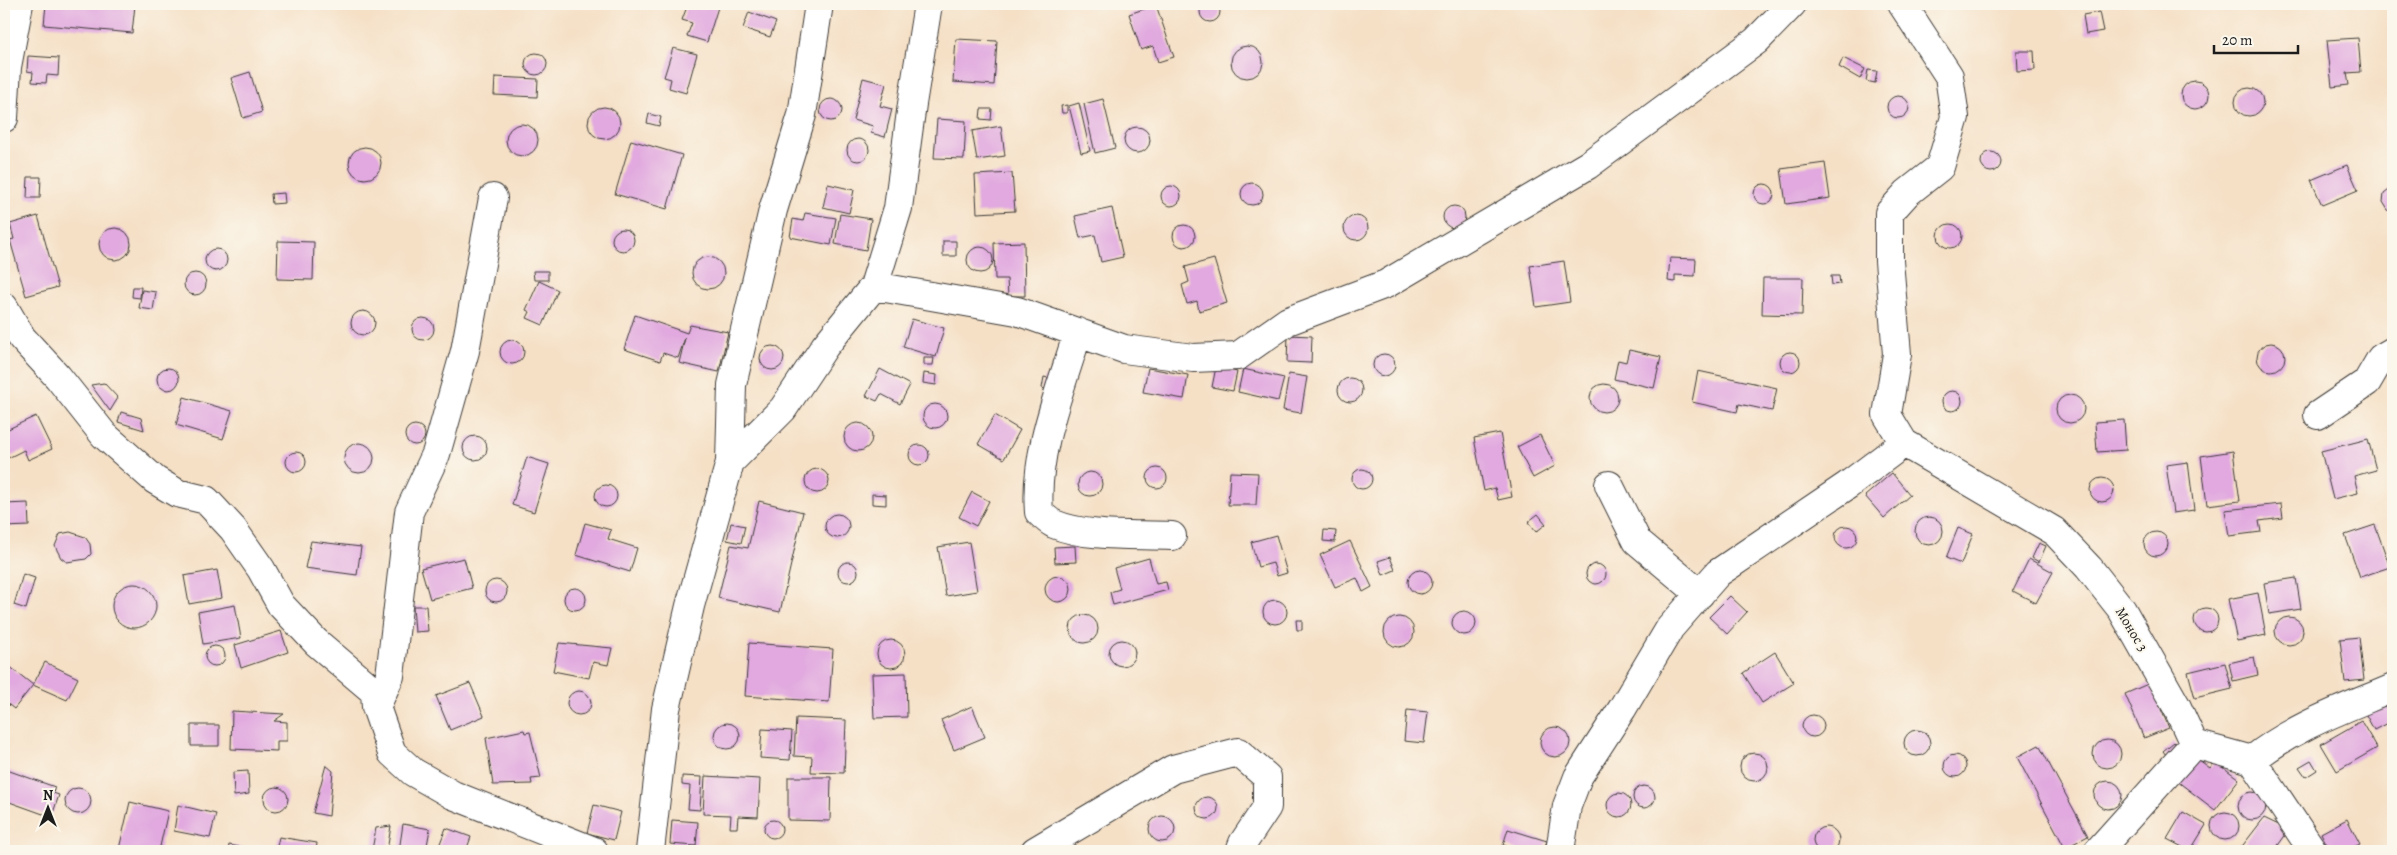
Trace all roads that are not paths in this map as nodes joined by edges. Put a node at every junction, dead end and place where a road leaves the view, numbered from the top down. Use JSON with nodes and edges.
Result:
{"nodes":[{"id":1,"x":19,"y":4,"type":"edge"},
{"id":2,"x":819,"y":4,"type":"edge"},
{"id":3,"x":928,"y":4,"type":"edge"},
{"id":4,"x":1792,"y":4,"type":"edge"},
{"id":5,"x":1902,"y":4,"type":"edge"},
{"id":6,"x":4,"y":118,"type":"edge"},
{"id":7,"x":493,"y":198,"type":"dead end"},
{"id":8,"x":874,"y":286,"type":"junction"},
{"id":9,"x":4,"y":307,"type":"edge"},
{"id":10,"x":1078,"y":332,"type":"junction"},
{"id":11,"x":2393,"y":351,"type":"edge"},
{"id":12,"x":2318,"y":415,"type":"dead end"},
{"id":13,"x":1904,"y":443,"type":"junction"},
{"id":14,"x":730,"y":462,"type":"junction"},
{"id":15,"x":1609,"y":486,"type":"dead end"},
{"id":16,"x":1172,"y":536,"type":"dead end"},
{"id":17,"x":1700,"y":594,"type":"junction"},
{"id":18,"x":2393,"y":688,"type":"edge"},
{"id":19,"x":376,"y":707,"type":"junction"},
{"id":20,"x":2194,"y":744,"type":"junction"},
{"id":21,"x":2252,"y":760,"type":"junction"},
{"id":22,"x":594,"y":851,"type":"edge"},
{"id":23,"x":650,"y":851,"type":"edge"},
{"id":24,"x":1035,"y":851,"type":"edge"},
{"id":25,"x":1240,"y":851,"type":"edge"},
{"id":26,"x":1560,"y":851,"type":"edge"},
{"id":27,"x":2098,"y":851,"type":"edge"},
{"id":28,"x":2313,"y":851,"type":"edge"}],
"edges":[{"from":1,"to":6,"type":"street"},
{"from":2,"to":14,"type":"street"},
{"from":3,"to":8,"type":"street"},
{"from":4,"to":10,"type":"street"},
{"from":5,"to":13,"type":"street"},
{"from":7,"to":19,"type":"street"},
{"from":8,"to":10,"type":"street"},
{"from":8,"to":14,"type":"street"},
{"from":9,"to":19,"type":"street"},
{"from":10,"to":16,"type":"street"},
{"from":11,"to":12,"type":"street"},
{"from":13,"to":17,"type":"street"},
{"from":13,"to":20,"type":"street","name":"Монос 3"},
{"from":14,"to":23,"type":"street"},
{"from":15,"to":17,"type":"street"},
{"from":17,"to":26,"type":"street"},
{"from":18,"to":21,"type":"street"},
{"from":19,"to":22,"type":"street"},
{"from":20,"to":21,"type":"street"},
{"from":20,"to":27,"type":"street"},
{"from":21,"to":28,"type":"street"},
{"from":24,"to":25,"type":"street"}]}
